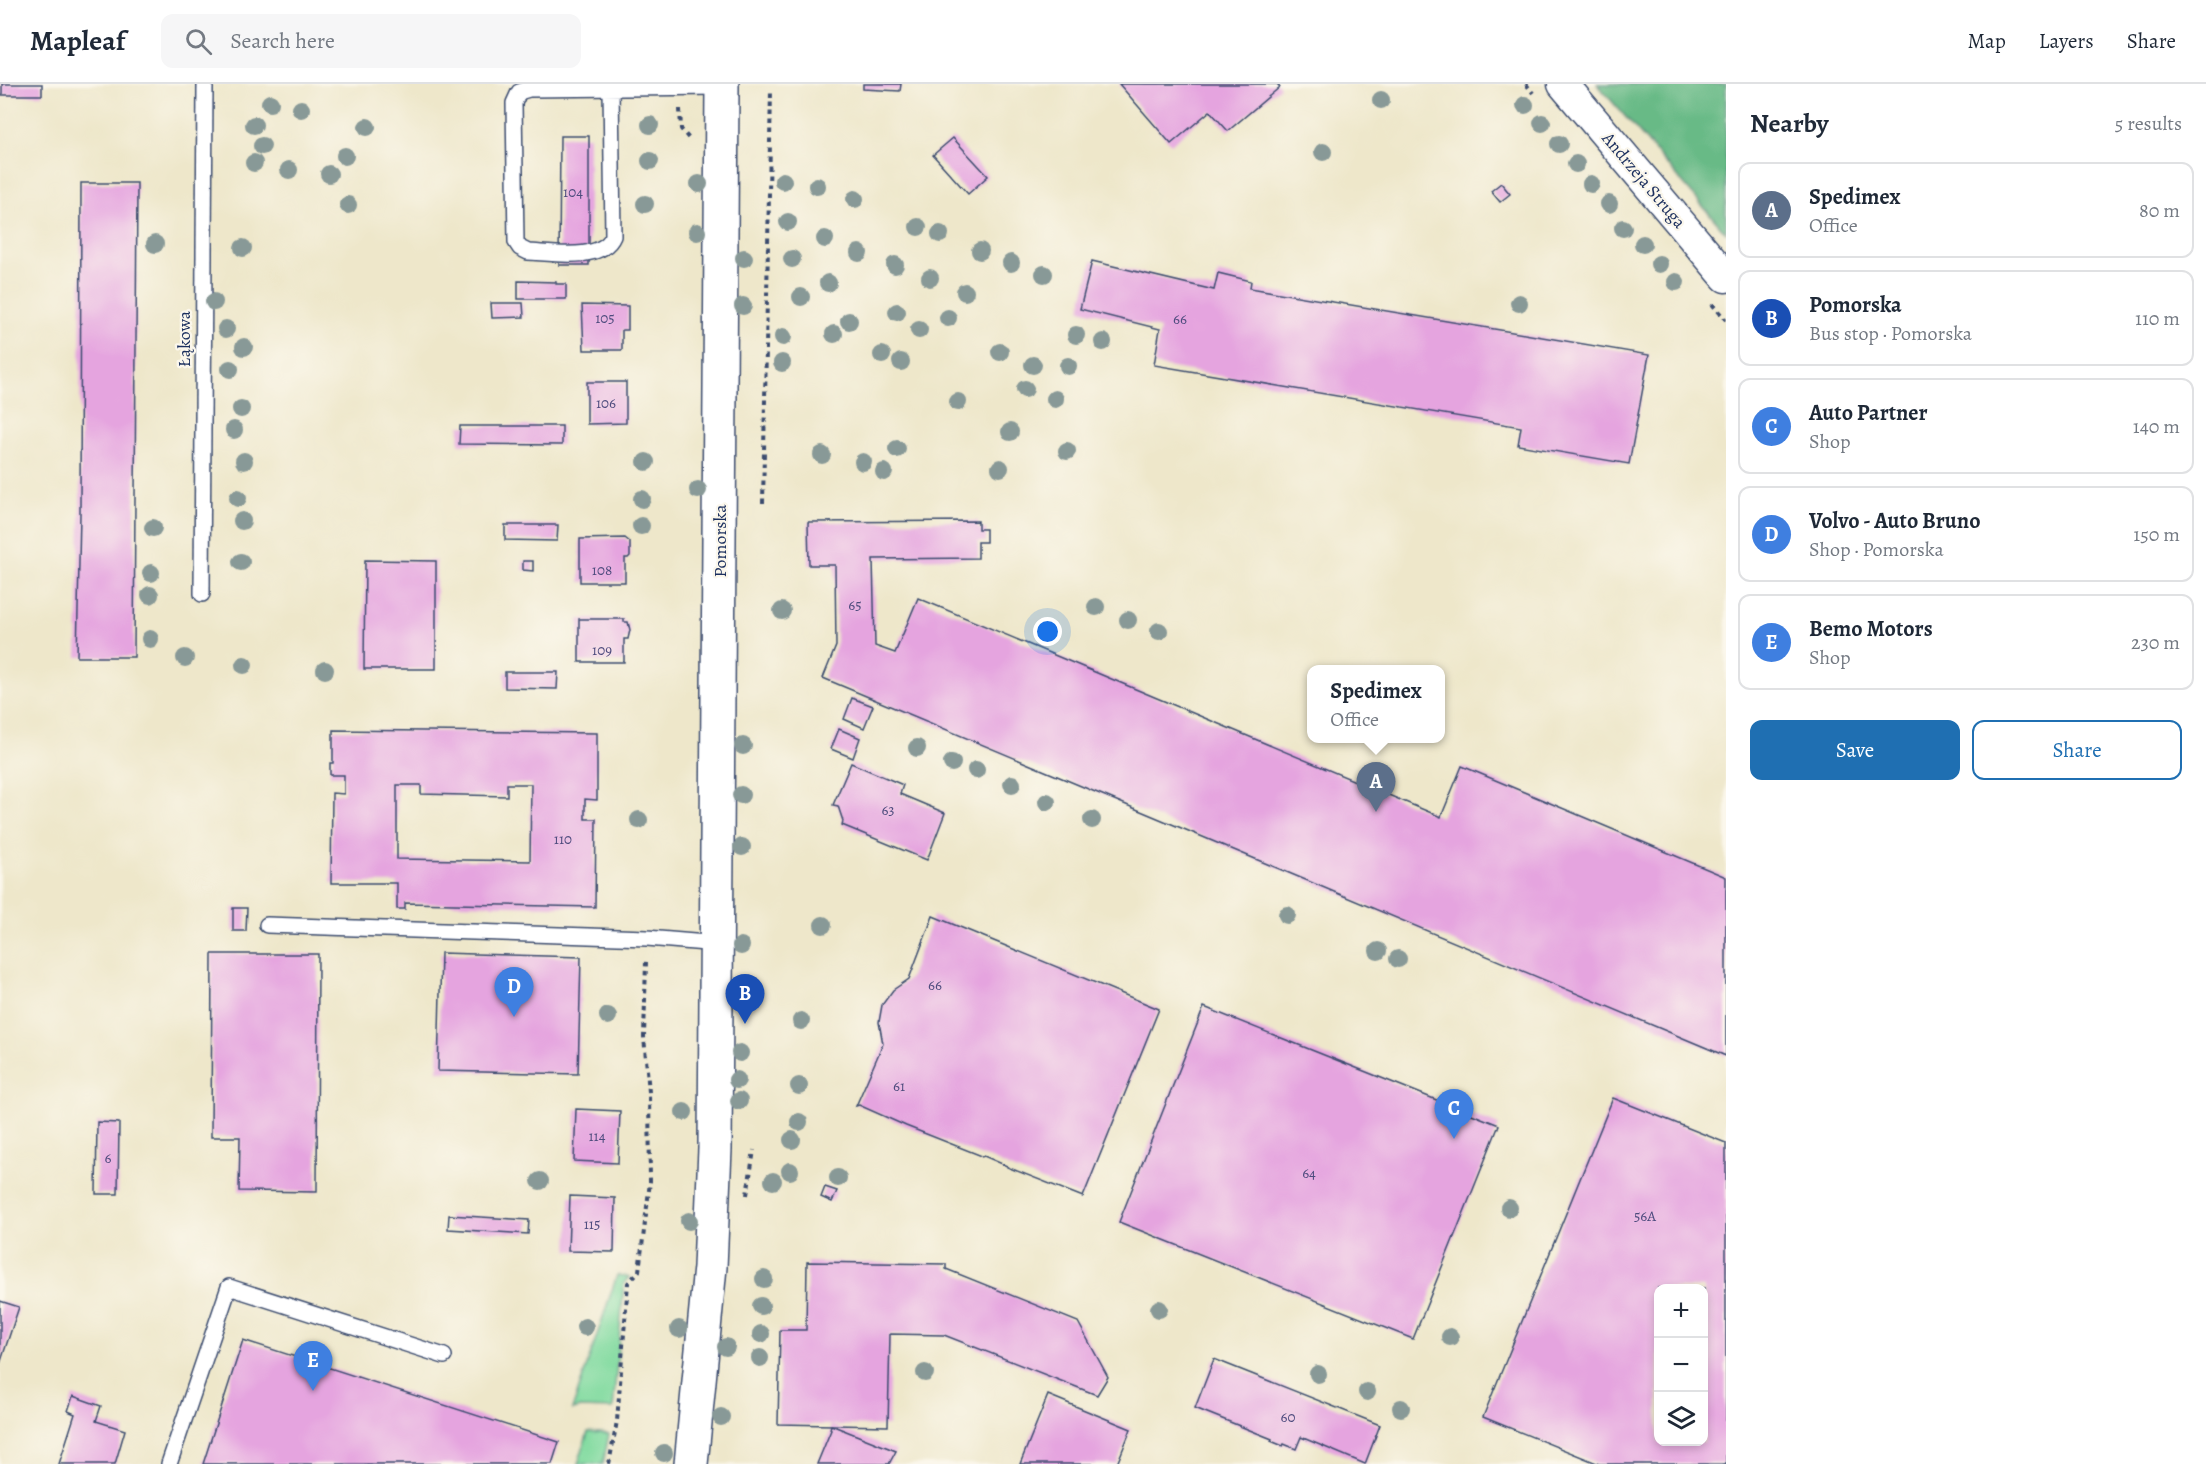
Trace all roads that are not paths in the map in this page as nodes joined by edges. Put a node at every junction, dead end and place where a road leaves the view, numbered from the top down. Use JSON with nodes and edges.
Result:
{"nodes":[{"id":1,"x":206,"y":84,"type":"edge"},
{"id":2,"x":1563,"y":84,"type":"edge"},
{"id":3,"x":722,"y":86,"type":"edge"},
{"id":4,"x":611,"y":88,"type":"junction"},
{"id":5,"x":1726,"y":277,"type":"edge"},
{"id":6,"x":202,"y":594,"type":"dead end"},
{"id":7,"x":267,"y":925,"type":"dead end"},
{"id":8,"x":718,"y":944,"type":"junction"},
{"id":9,"x":444,"y":1356,"type":"dead end"},
{"id":10,"x":169,"y":1464,"type":"edge"},
{"id":11,"x":691,"y":1464,"type":"edge"}],
"edges":[{"from":1,"to":6,"type":"lane","name":"Łąkowa"},
{"from":2,"to":5,"type":"street","name":"Andrzeja Struga"},
{"from":3,"to":4,"type":"lane"},
{"from":3,"to":8,"type":"street","name":"Pomorska"},
{"from":4,"to":4,"type":"lane"},
{"from":7,"to":8,"type":"lane"},
{"from":8,"to":11,"type":"street","name":"Pomorska"},
{"from":9,"to":10,"type":"lane"}]}
